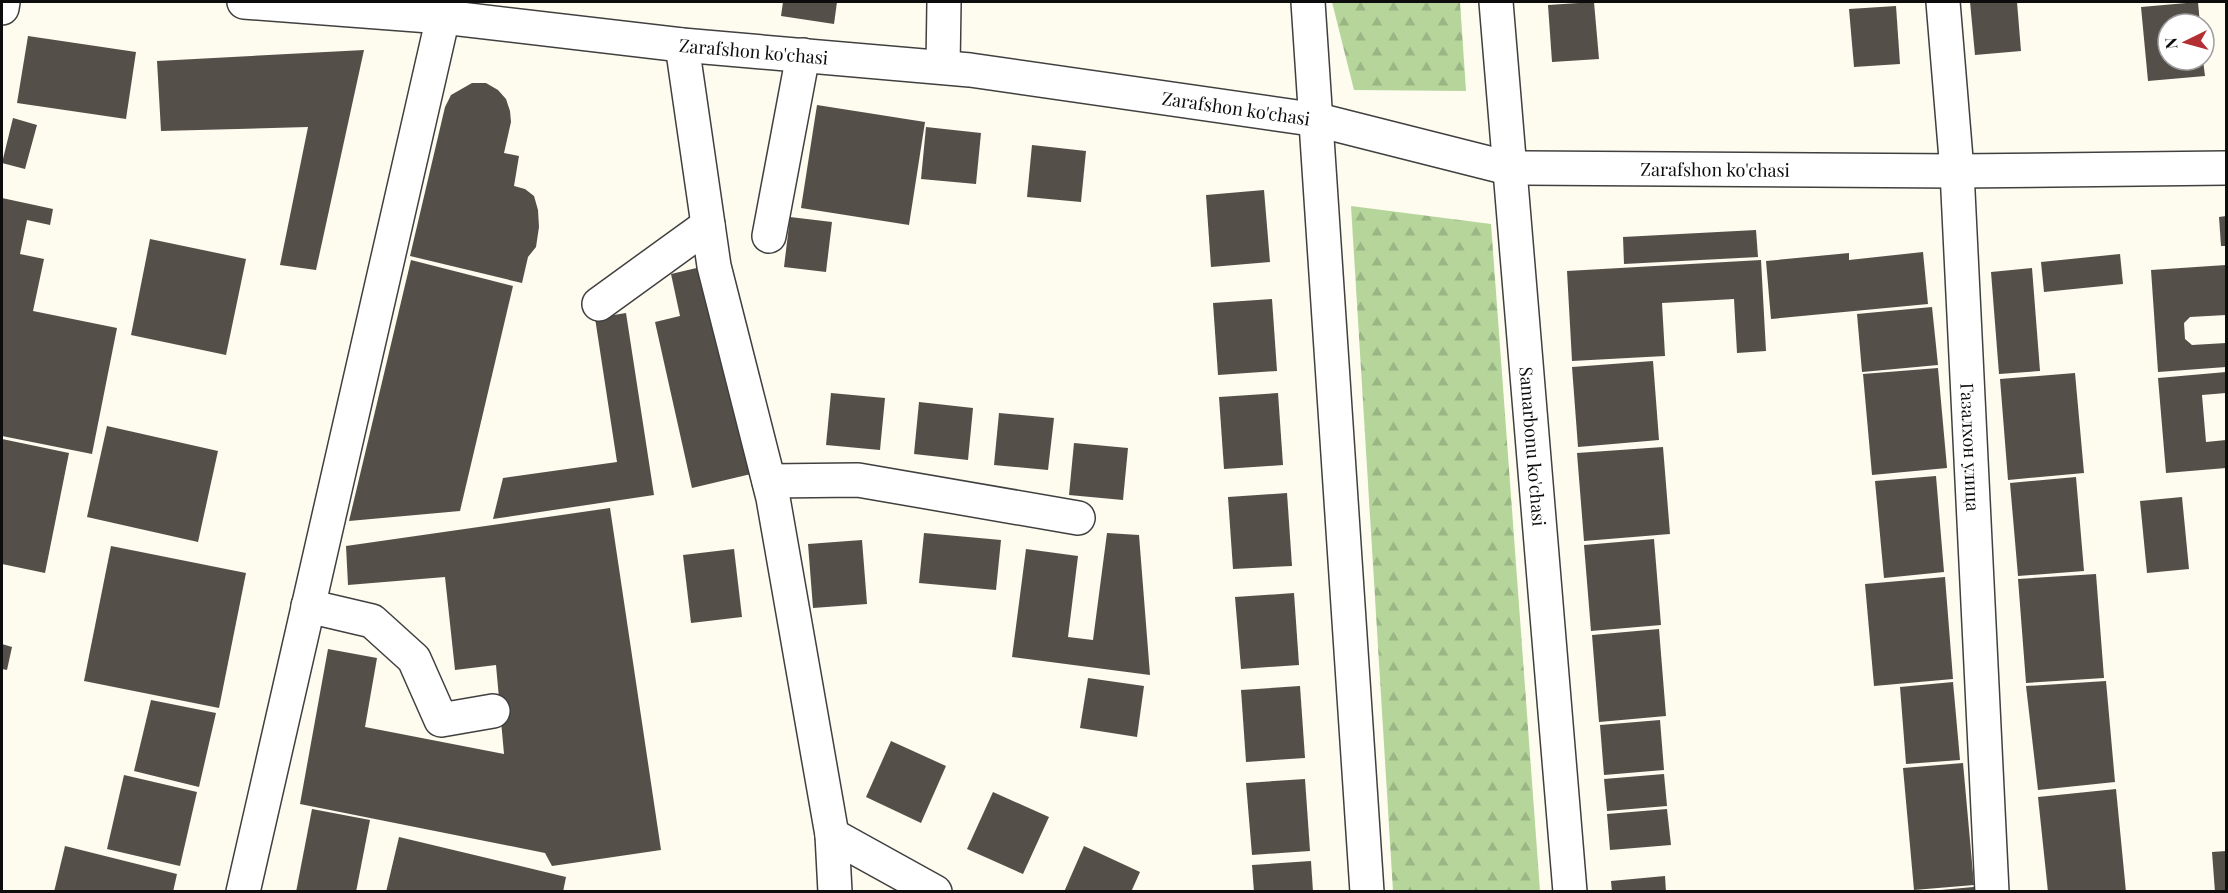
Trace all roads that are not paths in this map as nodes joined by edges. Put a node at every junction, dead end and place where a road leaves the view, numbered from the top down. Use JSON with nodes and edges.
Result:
{"nodes":[{"id":1,"x":3,"y":2,"type":"edge"},
{"id":2,"x":244,"y":2,"type":"edge"},
{"id":3,"x":944,"y":2,"type":"edge"},
{"id":4,"x":1308,"y":2,"type":"edge"},
{"id":5,"x":1496,"y":2,"type":"edge"},
{"id":6,"x":1943,"y":2,"type":"edge"},
{"id":7,"x":2,"y":8,"type":"edge"},
{"id":8,"x":510,"y":13,"type":"edge"},
{"id":9,"x":443,"y":17,"type":"junction"},
{"id":10,"x":682,"y":45,"type":"junction"},
{"id":11,"x":802,"y":55,"type":"junction"},
{"id":12,"x":943,"y":67,"type":"junction"},
{"id":13,"x":1318,"y":120,"type":"junction"},
{"id":14,"x":1508,"y":168,"type":"junction"},
{"id":15,"x":2226,"y":168,"type":"edge"},
{"id":16,"x":1957,"y":171,"type":"junction"},
{"id":17,"x":708,"y":225,"type":"junction"},
{"id":18,"x":769,"y":236,"type":"dead end"},
{"id":19,"x":599,"y":304,"type":"dead end"},
{"id":20,"x":769,"y":481,"type":"junction"},
{"id":21,"x":1078,"y":518,"type":"dead end"},
{"id":22,"x":308,"y":606,"type":"junction"},
{"id":23,"x":493,"y":711,"type":"dead end"},
{"id":24,"x":832,"y":835,"type":"junction"},
{"id":25,"x":243,"y":891,"type":"edge"},
{"id":26,"x":835,"y":891,"type":"edge"},
{"id":27,"x":935,"y":891,"type":"edge"},
{"id":28,"x":1367,"y":891,"type":"edge"},
{"id":29,"x":1570,"y":891,"type":"edge"},
{"id":30,"x":1992,"y":891,"type":"edge"}],
"edges":[{"from":1,"to":7,"type":"street"},
{"from":2,"to":9,"type":"street","name":"Zarafshon ko'chasi"},
{"from":3,"to":12,"type":"street"},
{"from":4,"to":13,"type":"street"},
{"from":5,"to":14,"type":"street","name":"Samarbonu ko'chasi"},
{"from":6,"to":16,"type":"street","name":"Газалхон улица"},
{"from":8,"to":9,"type":"street","name":"Zarafshon ko'chasi"},
{"from":8,"to":10,"type":"street","name":"Zarafshon ko'chasi"},
{"from":9,"to":22,"type":"street"},
{"from":10,"to":11,"type":"street","name":"Zarafshon ko'chasi"},
{"from":10,"to":17,"type":"street"},
{"from":11,"to":12,"type":"street","name":"Zarafshon ko'chasi"},
{"from":11,"to":18,"type":"street"},
{"from":12,"to":13,"type":"street","name":"Zarafshon ko'chasi"},
{"from":13,"to":14,"type":"street","name":"Zarafshon ko'chasi"},
{"from":13,"to":28,"type":"street"},
{"from":14,"to":16,"type":"street","name":"Zarafshon ko'chasi"},
{"from":14,"to":29,"type":"street","name":"Samarbonu ko'chasi"},
{"from":15,"to":16,"type":"street","name":"Zarafshon ko'chasi"},
{"from":16,"to":30,"type":"street","name":"Газалхон улица"},
{"from":17,"to":19,"type":"street"},
{"from":17,"to":20,"type":"street"},
{"from":20,"to":21,"type":"street"},
{"from":20,"to":24,"type":"street"},
{"from":22,"to":23,"type":"street"},
{"from":22,"to":25,"type":"street"},
{"from":24,"to":26,"type":"street"},
{"from":24,"to":27,"type":"street"}]}
